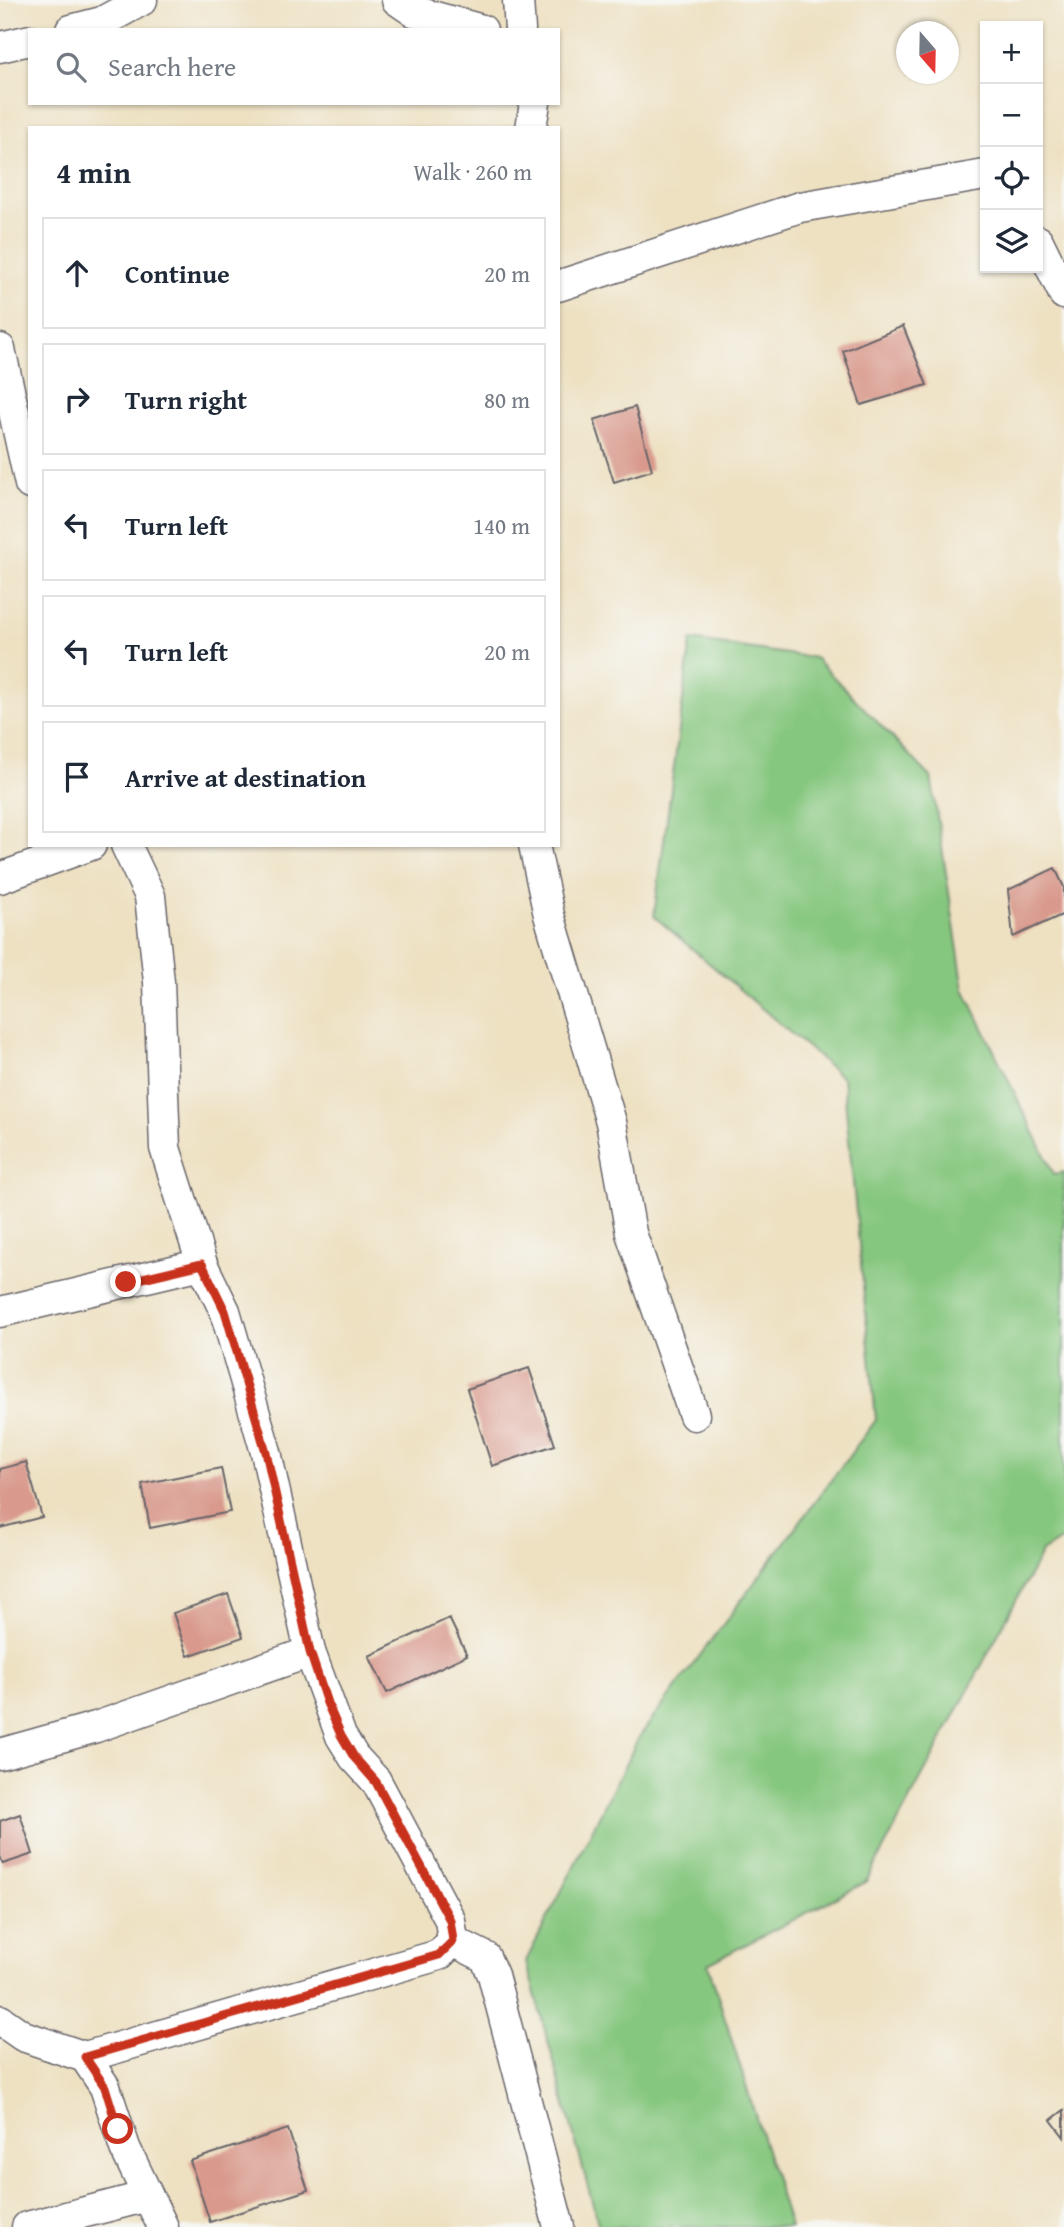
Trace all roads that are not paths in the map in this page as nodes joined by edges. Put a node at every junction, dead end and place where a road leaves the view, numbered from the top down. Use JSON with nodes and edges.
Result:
{"nodes":[{"id":1,"x":142,"y":0,"type":"edge"},
{"id":2,"x":397,"y":0,"type":"edge"},
{"id":3,"x":518,"y":0,"type":"edge"},
{"id":4,"x":79,"y":28,"type":"edge"},
{"id":5,"x":475,"y":28,"type":"edge"},
{"id":6,"x":520,"y":28,"type":"edge"},
{"id":7,"x":28,"y":40,"type":"edge"},
{"id":8,"x":0,"y":47,"type":"edge"},
{"id":9,"x":535,"y":105,"type":"edge"},
{"id":10,"x":531,"y":126,"type":"edge"},
{"id":11,"x":980,"y":176,"type":"edge"},
{"id":12,"x":1043,"y":251,"type":"edge"},
{"id":13,"x":560,"y":285,"type":"edge"},
{"id":14,"x":1064,"y":294,"type":"edge"},
{"id":15,"x":0,"y":349,"type":"edge"},
{"id":16,"x":16,"y":437,"type":"edge"},
{"id":17,"x":28,"y":477,"type":"edge"},
{"id":18,"x":85,"y":847,"type":"edge"},
{"id":19,"x":127,"y":847,"type":"edge"},
{"id":20,"x":534,"y":847,"type":"edge"},
{"id":21,"x":0,"y":878,"type":"edge"},
{"id":22,"x":202,"y":1264,"type":"junction"},
{"id":23,"x":0,"y":1312,"type":"edge"},
{"id":24,"x":694,"y":1415,"type":"dead end"},
{"id":25,"x":310,"y":1652,"type":"junction"},
{"id":26,"x":0,"y":1754,"type":"edge"},
{"id":27,"x":453,"y":1941,"type":"junction"},
{"id":28,"x":0,"y":2020,"type":"edge"},
{"id":29,"x":85,"y":2057,"type":"junction"},
{"id":30,"x":148,"y":2196,"type":"junction"},
{"id":31,"x":27,"y":2227,"type":"edge"},
{"id":32,"x":163,"y":2227,"type":"edge"},
{"id":33,"x":559,"y":2227,"type":"edge"}],
"edges":[{"from":1,"to":4,"type":"street"},
{"from":2,"to":5,"type":"street"},
{"from":3,"to":6,"type":"street"},
{"from":7,"to":8,"type":"street"},
{"from":9,"to":10,"type":"street"},
{"from":11,"to":13,"type":"street"},
{"from":12,"to":14,"type":"street"},
{"from":15,"to":16,"type":"street"},
{"from":16,"to":17,"type":"street"},
{"from":18,"to":21,"type":"street"},
{"from":19,"to":22,"type":"street"},
{"from":20,"to":24,"type":"street"},
{"from":22,"to":23,"type":"street"},
{"from":22,"to":25,"type":"street"},
{"from":25,"to":26,"type":"street"},
{"from":25,"to":27,"type":"street"},
{"from":27,"to":29,"type":"street"},
{"from":27,"to":33,"type":"street"},
{"from":28,"to":29,"type":"street"},
{"from":29,"to":30,"type":"street"},
{"from":30,"to":31,"type":"street"},
{"from":30,"to":32,"type":"street"}]}
